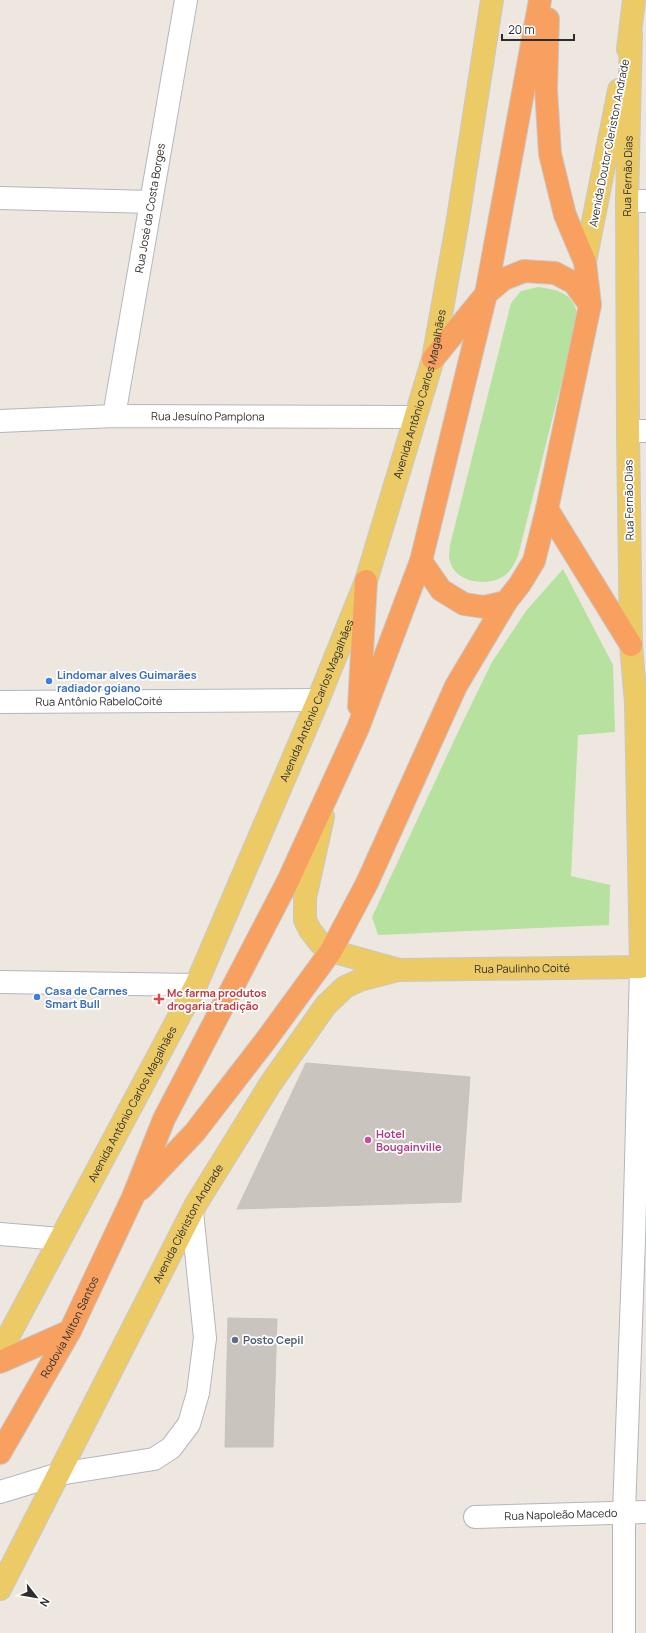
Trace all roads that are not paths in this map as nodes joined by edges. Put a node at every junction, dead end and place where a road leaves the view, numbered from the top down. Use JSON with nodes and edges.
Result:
{"nodes":[{"id":1,"x":186,"y":0,"type":"edge"},
{"id":2,"x":492,"y":0,"type":"edge"},
{"id":3,"x":540,"y":0,"type":"edge"},
{"id":4,"x":548,"y":0,"type":"edge"},
{"id":5,"x":634,"y":0,"type":"edge"},
{"id":6,"x":631,"y":34,"type":"junction"},
{"id":7,"x":0,"y":198,"type":"edge"},
{"id":8,"x":637,"y":201,"type":"edge"},
{"id":9,"x":151,"y":202,"type":"junction"},
{"id":10,"x":585,"y":262,"type":"junction"},
{"id":11,"x":486,"y":294,"type":"junction"},
{"id":12,"x":590,"y":305,"type":"junction"},
{"id":13,"x":433,"y":359,"type":"junction"},
{"id":14,"x":114,"y":416,"type":"junction"},
{"id":15,"x":415,"y":417,"type":"junction"},
{"id":16,"x":0,"y":421,"type":"edge"},
{"id":17,"x":637,"y":431,"type":"edge"},
{"id":18,"x":547,"y":509,"type":"junction"},
{"id":19,"x":421,"y":561,"type":"junction"},
{"id":20,"x":366,"y":581,"type":"junction"},
{"id":21,"x":506,"y":602,"type":"junction"},
{"id":22,"x":632,"y":645,"type":"junction"},
{"id":23,"x":318,"y":700,"type":"junction"},
{"id":24,"x":0,"y":702,"type":"edge"},
{"id":25,"x":641,"y":703,"type":"edge"},
{"id":26,"x":358,"y":728,"type":"junction"},
{"id":27,"x":328,"y":794,"type":"junction"},
{"id":28,"x":331,"y":951,"type":"junction"},
{"id":29,"x":643,"y":967,"type":"edge"},
{"id":30,"x":398,"y":970,"type":"junction"},
{"id":31,"x":0,"y":982,"type":"edge"},
{"id":32,"x":196,"y":984,"type":"junction"},
{"id":33,"x":133,"y":1197,"type":"junction"},
{"id":34,"x":192,"y":1212,"type":"junction"},
{"id":35,"x":0,"y":1234,"type":"edge"},
{"id":36,"x":60,"y":1239,"type":"junction"},
{"id":37,"x":640,"y":1240,"type":"edge"},
{"id":38,"x":70,"y":1331,"type":"junction"},
{"id":39,"x":0,"y":1352,"type":"edge"},
{"id":40,"x":0,"y":1362,"type":"edge"},
{"id":41,"x":0,"y":1453,"type":"edge"},
{"id":42,"x":59,"y":1474,"type":"junction"},
{"id":43,"x":0,"y":1492,"type":"edge"},
{"id":44,"x":624,"y":1512,"type":"junction"},
{"id":45,"x":646,"y":1512,"type":"edge"},
{"id":46,"x":475,"y":1517,"type":"dead end"},
{"id":47,"x":0,"y":1589,"type":"edge"},
{"id":48,"x":624,"y":1633,"type":"edge"}],
"edges":[{"from":1,"to":9,"type":"street","name":"Rua José da Costa Borges"},
{"from":2,"to":13,"type":"main road","name":"Avenida Antônio Carlos Magalhães"},
{"from":3,"to":11,"type":"highway"},
{"from":4,"to":10,"type":"highway"},
{"from":5,"to":6,"type":"main road","name":"Avenida Doutor Cleriston Andrade"},
{"from":6,"to":8,"type":"main road","name":"Rua Fernão Dias"},
{"from":6,"to":10,"type":"main road","name":"Avenida Doutor Cleriston Andrade"},
{"from":7,"to":9,"type":"street"},
{"from":8,"to":17,"type":"main road","name":"Rua Fernão Dias"},
{"from":9,"to":14,"type":"street","name":"Rua José da Costa Borges"},
{"from":10,"to":12,"type":"highway"},
{"from":11,"to":12,"type":"highway"},
{"from":11,"to":13,"type":"highway"},
{"from":11,"to":19,"type":"highway"},
{"from":12,"to":18,"type":"highway"},
{"from":13,"to":15,"type":"main road","name":"Avenida Antônio Carlos Magalhães"},
{"from":14,"to":15,"type":"street","name":"Rua Jesuíno Pamplona"},
{"from":14,"to":16,"type":"street","name":"Rua Jesuíno Pamplona"},
{"from":15,"to":20,"type":"main road","name":"Avenida Antônio Carlos Magalhães"},
{"from":17,"to":22,"type":"main road","name":"Rua Fernão Dias"},
{"from":18,"to":21,"type":"highway"},
{"from":18,"to":22,"type":"highway"},
{"from":19,"to":21,"type":"highway"},
{"from":19,"to":26,"type":"highway"},
{"from":20,"to":23,"type":"main road","name":"Avenida Antônio Carlos Magalhães"},
{"from":20,"to":26,"type":"highway"},
{"from":21,"to":28,"type":"highway"},
{"from":22,"to":25,"type":"main road","name":"Rua Fernão Dias"},
{"from":23,"to":24,"type":"street","name":"Rua Antônio RabeloCoité"},
{"from":23,"to":32,"type":"main road","name":"Avenida Antônio Carlos Magalhães"},
{"from":25,"to":29,"type":"main road","name":"Rua Fernão Dias"},
{"from":26,"to":27,"type":"highway"},
{"from":27,"to":28,"type":"main road"},
{"from":27,"to":33,"type":"highway"},
{"from":28,"to":30,"type":"main road"},
{"from":28,"to":33,"type":"highway"},
{"from":29,"to":30,"type":"main road","name":"Rua Paulinho Coité"},
{"from":29,"to":37,"type":"street"},
{"from":30,"to":34,"type":"main road","name":"Avenida Clériston Andrade"},
{"from":31,"to":32,"type":"street"},
{"from":32,"to":36,"type":"main road","name":"Avenida Antônio Carlos Magalhães"},
{"from":33,"to":38,"type":"highway","name":"Rodovia Milton Santos"},
{"from":34,"to":42,"type":"main road","name":"Avenida Clériston Andrade"},
{"from":34,"to":42,"type":"street"},
{"from":35,"to":36,"type":"street"},
{"from":36,"to":39,"type":"main road","name":"Avenida Antônio Carlos Magalhães"},
{"from":37,"to":44,"type":"street"},
{"from":38,"to":40,"type":"highway"},
{"from":38,"to":41,"type":"highway","name":"Rodovia Milton Santos"},
{"from":42,"to":43,"type":"street"},
{"from":42,"to":47,"type":"main road","name":"Avenida Clériston Andrade"},
{"from":44,"to":45,"type":"street","name":"Rua Napoleão Macedo"},
{"from":44,"to":46,"type":"street","name":"Rua Napoleão Macedo"},
{"from":44,"to":48,"type":"street"}]}
